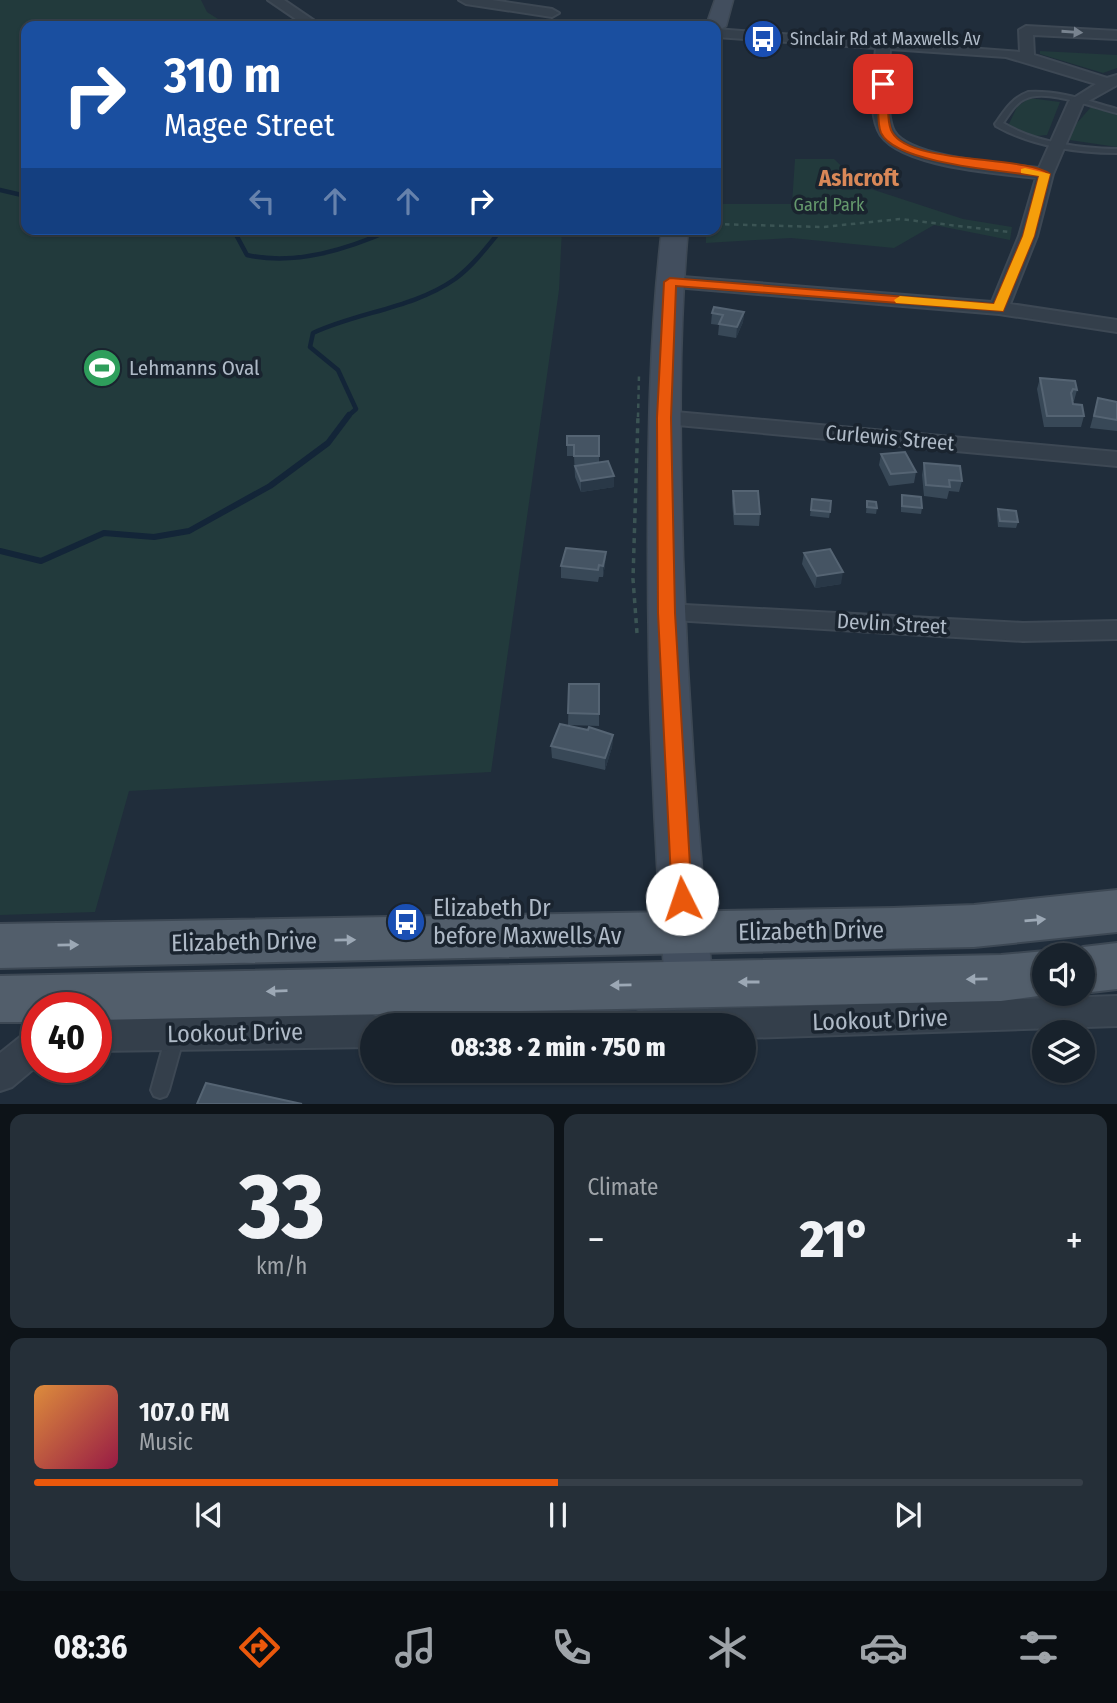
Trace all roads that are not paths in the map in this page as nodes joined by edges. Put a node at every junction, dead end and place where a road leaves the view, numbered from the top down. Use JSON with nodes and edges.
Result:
{"nodes":[{"id":1,"x":275,"y":0,"type":"edge"},
{"id":2,"x":466,"y":0,"type":"edge"},
{"id":3,"x":559,"y":0,"type":"edge"},
{"id":4,"x":724,"y":0,"type":"edge"},
{"id":5,"x":552,"y":13,"type":"junction"},
{"id":6,"x":307,"y":21,"type":"edge"},
{"id":7,"x":547,"y":21,"type":"edge"},
{"id":8,"x":718,"y":21,"type":"edge"},
{"id":9,"x":721,"y":33,"type":"edge"},
{"id":10,"x":1117,"y":35,"type":"edge"},
{"id":11,"x":883,"y":44,"type":"junction"},
{"id":12,"x":1027,"y":57,"type":"junction"},
{"id":13,"x":1112,"y":81,"type":"edge"},
{"id":14,"x":1077,"y":101,"type":"junction"},
{"id":15,"x":1117,"y":111,"type":"edge"},
{"id":16,"x":1057,"y":143,"type":"junction"},
{"id":17,"x":1117,"y":151,"type":"edge"},
{"id":18,"x":1045,"y":174,"type":"junction"},
{"id":19,"x":674,"y":235,"type":"edge"},
{"id":20,"x":670,"y":282,"type":"junction"},
{"id":21,"x":999,"y":308,"type":"junction"},
{"id":22,"x":1117,"y":326,"type":"edge"},
{"id":23,"x":664,"y":418,"type":"junction"},
{"id":24,"x":1117,"y":459,"type":"edge"},
{"id":25,"x":666,"y":613,"type":"junction"},
{"id":26,"x":1117,"y":630,"type":"edge"},
{"id":27,"x":1117,"y":911,"type":"edge"},
{"id":28,"x":684,"y":933,"type":"junction"},
{"id":29,"x":0,"y":946,"type":"edge"},
{"id":30,"x":1117,"y":966,"type":"edge"},
{"id":31,"x":1095,"y":969,"type":"edge"},
{"id":32,"x":1032,"y":975,"type":"edge"},
{"id":33,"x":689,"y":984,"type":"junction"},
{"id":34,"x":0,"y":999,"type":"edge"},
{"id":35,"x":1117,"y":1011,"type":"edge"},
{"id":36,"x":756,"y":1022,"type":"edge"},
{"id":37,"x":360,"y":1031,"type":"edge"},
{"id":38,"x":176,"y":1034,"type":"junction"},
{"id":39,"x":112,"y":1035,"type":"edge"},
{"id":40,"x":21,"y":1057,"type":"edge"},
{"id":41,"x":0,"y":1074,"type":"edge"},
{"id":42,"x":160,"y":1090,"type":"dead end"}],
"edges":[{"from":1,"to":6,"type":"street"},
{"from":2,"to":5,"type":"street"},
{"from":3,"to":5,"type":"street"},
{"from":4,"to":8,"type":"street"},
{"from":5,"to":7,"type":"street"},
{"from":9,"to":11,"type":"street"},
{"from":12,"to":10,"type":"street","one_way":true},
{"from":11,"to":12,"type":"street"},
{"from":11,"to":18,"type":"street"},
{"from":12,"to":13,"type":"street"},
{"from":13,"to":14,"type":"street"},
{"from":14,"to":15,"type":"lane"},
{"from":14,"to":16,"type":"street"},
{"from":14,"to":16,"type":"lane"},
{"from":16,"to":17,"type":"lane"},
{"from":16,"to":18,"type":"street"},
{"from":18,"to":21,"type":"street"},
{"from":19,"to":20,"type":"street"},
{"from":20,"to":21,"type":"street"},
{"from":20,"to":23,"type":"street"},
{"from":21,"to":22,"type":"street"},
{"from":23,"to":24,"type":"street","name":"Curlewis Street"},
{"from":23,"to":25,"type":"street"},
{"from":25,"to":26,"type":"street","name":"Devlin Street"},
{"from":25,"to":28,"type":"street"},
{"from":28,"to":27,"type":"main road","name":"Elizabeth Drive","one_way":true},
{"from":29,"to":28,"type":"main road","name":"Elizabeth Drive","one_way":true},
{"from":28,"to":33,"type":"street"},
{"from":30,"to":31,"type":"main road"},
{"from":32,"to":33,"type":"main road","one_way":true},
{"from":33,"to":34,"type":"main road","one_way":true},
{"from":35,"to":36,"type":"street","name":"Lookout Drive"},
{"from":37,"to":38,"type":"street","name":"Lookout Drive"},
{"from":38,"to":39,"type":"street","name":"Lookout Drive"},
{"from":38,"to":42,"type":"lane"},
{"from":40,"to":41,"type":"street"}]}
